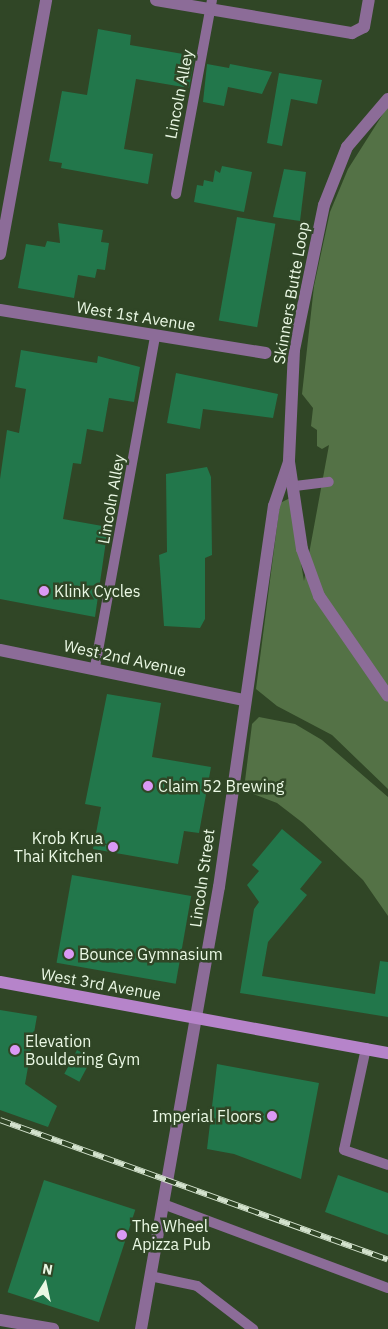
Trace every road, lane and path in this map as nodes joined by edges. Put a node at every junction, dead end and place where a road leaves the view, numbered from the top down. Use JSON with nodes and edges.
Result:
{"nodes":[{"id":1,"x":46,"y":0,"type":"edge"},
{"id":2,"x":156,"y":0,"type":"edge"},
{"id":3,"x":369,"y":0,"type":"edge"},
{"id":4,"x":211,"y":5,"type":"edge"},
{"id":5,"x":388,"y":99,"type":"edge"},
{"id":6,"x":176,"y":194,"type":"dead end"},
{"id":7,"x":0,"y":254,"type":"edge"},
{"id":8,"x":0,"y":310,"type":"edge"},
{"id":9,"x":155,"y":336,"type":"junction"},
{"id":10,"x":266,"y":354,"type":"dead end"},
{"id":11,"x":289,"y":462,"type":"junction"},
{"id":12,"x":329,"y":482,"type":"dead end"},
{"id":13,"x":295,"y":486,"type":"junction"},
{"id":14,"x":0,"y":650,"type":"edge"},
{"id":15,"x":95,"y":667,"type":"junction"},
{"id":16,"x":388,"y":696,"type":"edge"},
{"id":17,"x":243,"y":700,"type":"junction"},
{"id":18,"x":0,"y":982,"type":"edge"},
{"id":19,"x":196,"y":1018,"type":"junction"},
{"id":20,"x":366,"y":1048,"type":"junction"},
{"id":21,"x":388,"y":1053,"type":"edge"},
{"id":22,"x":388,"y":1165,"type":"edge"},
{"id":23,"x":163,"y":1204,"type":"junction"},
{"id":24,"x":150,"y":1276,"type":"junction"},
{"id":25,"x":388,"y":1288,"type":"edge"},
{"id":26,"x":0,"y":1320,"type":"edge"},
{"id":27,"x":53,"y":1329,"type":"edge"},
{"id":28,"x":141,"y":1329,"type":"edge"},
{"id":29,"x":253,"y":1329,"type":"edge"}],
"edges":[{"from":1,"to":7,"type":"street"},
{"from":2,"to":4,"type":"street"},
{"from":3,"to":4,"type":"street"},
{"from":4,"to":6,"type":"lane","name":"Lincoln Alley"},
{"from":5,"to":11,"type":"street","name":"Skinners Butte Loop"},
{"from":8,"to":9,"type":"street","name":"West 1st Avenue"},
{"from":9,"to":10,"type":"street","name":"West 1st Avenue"},
{"from":9,"to":15,"type":"lane","name":"Lincoln Alley"},
{"from":11,"to":13,"type":"street","name":"Skinners Butte Loop"},
{"from":11,"to":17,"type":"street","name":"Lincoln Street"},
{"from":12,"to":13,"type":"lane"},
{"from":13,"to":16,"type":"street","name":"Skinners Butte Loop"},
{"from":14,"to":15,"type":"street","name":"West 2nd Avenue"},
{"from":15,"to":17,"type":"street","name":"West 2nd Avenue"},
{"from":17,"to":19,"type":"street","name":"Lincoln Street"},
{"from":18,"to":19,"type":"street","name":"West 3rd Avenue"},
{"from":19,"to":20,"type":"street","name":"West 3rd Avenue"},
{"from":19,"to":23,"type":"street","name":"Lincoln Street"},
{"from":20,"to":21,"type":"street","name":"West 3rd Avenue"},
{"from":20,"to":22,"type":"lane"},
{"from":23,"to":24,"type":"street","name":"Lincoln Street"},
{"from":23,"to":25,"type":"lane"},
{"from":24,"to":28,"type":"street","name":"Lincoln Street"},
{"from":24,"to":29,"type":"lane"},
{"from":26,"to":27,"type":"street"}]}
